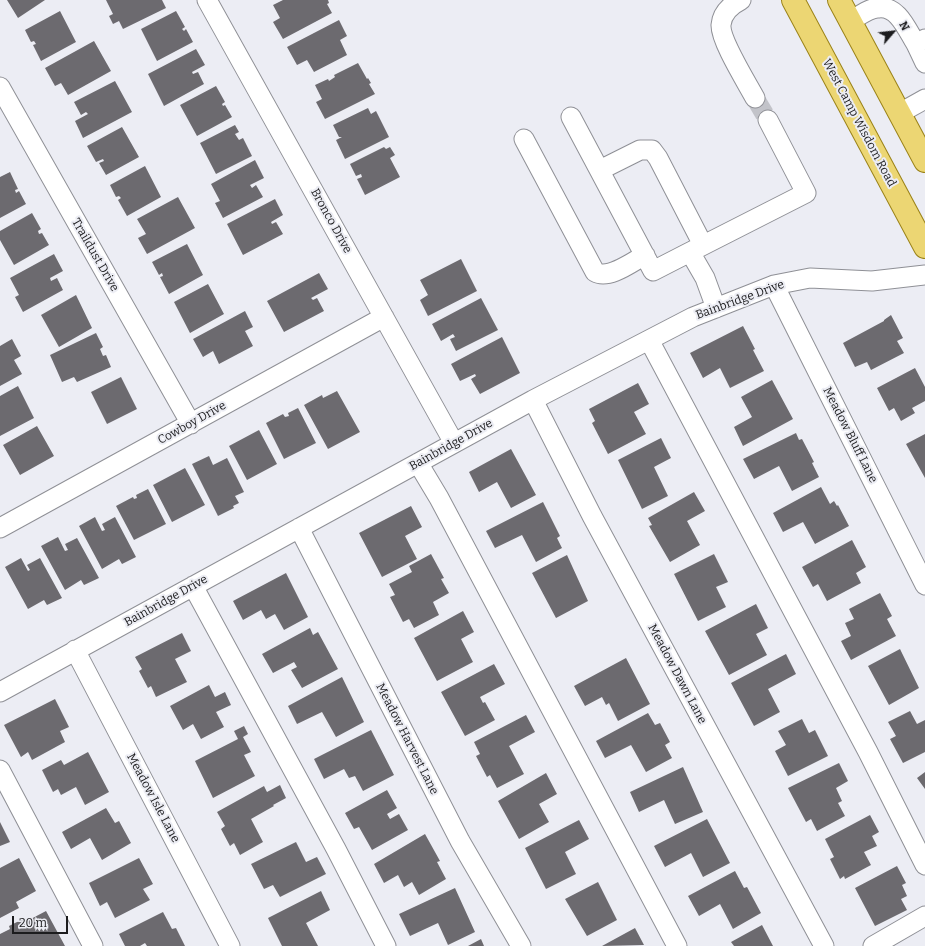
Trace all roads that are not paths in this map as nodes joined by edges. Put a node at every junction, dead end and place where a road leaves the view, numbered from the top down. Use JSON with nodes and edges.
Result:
{"nodes":[{"id":1,"x":207,"y":0,"type":"edge"},
{"id":2,"x":741,"y":0,"type":"edge"},
{"id":3,"x":793,"y":0,"type":"edge"},
{"id":4,"x":839,"y":0,"type":"edge"},
{"id":5,"x":850,"y":21,"type":"junction"},
{"id":6,"x":920,"y":42,"type":"edge"},
{"id":7,"x":925,"y":63,"type":"edge"},
{"id":8,"x":0,"y":87,"type":"edge"},
{"id":9,"x":755,"y":98,"type":"tunnel mouth"},
{"id":10,"x":925,"y":99,"type":"edge"},
{"id":11,"x":900,"y":113,"type":"junction"},
{"id":12,"x":571,"y":117,"type":"dead end"},
{"id":13,"x":768,"y":120,"type":"tunnel mouth"},
{"id":14,"x":524,"y":139,"type":"dead end"},
{"id":15,"x":925,"y":161,"type":"edge"},
{"id":16,"x":600,"y":170,"type":"junction"},
{"id":17,"x":925,"y":247,"type":"edge"},
{"id":18,"x":697,"y":249,"type":"junction"},
{"id":19,"x":645,"y":255,"type":"junction"},
{"id":20,"x":925,"y":275,"type":"edge"},
{"id":21,"x":774,"y":285,"type":"junction"},
{"id":22,"x":716,"y":308,"type":"junction"},
{"id":23,"x":384,"y":317,"type":"junction"},
{"id":24,"x":649,"y":340,"type":"junction"},
{"id":25,"x":533,"y":400,"type":"junction"},
{"id":26,"x":191,"y":424,"type":"junction"},
{"id":27,"x":454,"y":443,"type":"junction"},
{"id":28,"x":418,"y":463,"type":"junction"},
{"id":29,"x":1,"y":525,"type":"edge"},
{"id":30,"x":299,"y":528,"type":"junction"},
{"id":31,"x":925,"y":585,"type":"edge"},
{"id":32,"x":193,"y":586,"type":"junction"},
{"id":33,"x":75,"y":650,"type":"junction"},
{"id":34,"x":0,"y":692,"type":"edge"},
{"id":35,"x":0,"y":770,"type":"edge"},
{"id":36,"x":925,"y":865,"type":"edge"},
{"id":37,"x":925,"y":916,"type":"edge"},
{"id":38,"x":900,"y":940,"type":"edge"},
{"id":39,"x":93,"y":946,"type":"edge"},
{"id":40,"x":230,"y":946,"type":"edge"},
{"id":41,"x":386,"y":946,"type":"edge"},
{"id":42,"x":521,"y":946,"type":"edge"},
{"id":43,"x":677,"y":946,"type":"edge"},
{"id":44,"x":824,"y":946,"type":"edge"},
{"id":45,"x":873,"y":946,"type":"edge"}],
"edges":[{"from":1,"to":23,"type":"street","name":"Bronco Drive"},
{"from":2,"to":9,"type":"street"},
{"from":3,"to":17,"type":"main road","name":"West Camp Wisdom Road"},
{"from":4,"to":5,"type":"main road"},
{"from":5,"to":6,"type":"street"},
{"from":5,"to":11,"type":"main road"},
{"from":6,"to":7,"type":"street"},
{"from":8,"to":26,"type":"street","name":"Traildust Drive"},
{"from":10,"to":11,"type":"street"},
{"from":11,"to":15,"type":"main road"},
{"from":12,"to":16,"type":"street"},
{"from":13,"to":18,"type":"street"},
{"from":14,"to":19,"type":"street"},
{"from":16,"to":18,"type":"street"},
{"from":16,"to":19,"type":"street"},
{"from":18,"to":19,"type":"street"},
{"from":18,"to":22,"type":"street"},
{"from":20,"to":21,"type":"street","name":"Bainbridge Drive"},
{"from":21,"to":22,"type":"street","name":"Bainbridge Drive"},
{"from":21,"to":31,"type":"street","name":"Meadow Bluff Lane"},
{"from":22,"to":24,"type":"street","name":"Bainbridge Drive"},
{"from":23,"to":26,"type":"street","name":"Cowboy Drive"},
{"from":23,"to":27,"type":"street","name":"Bronco Drive"},
{"from":24,"to":25,"type":"street","name":"Bainbridge Drive"},
{"from":24,"to":36,"type":"street"},
{"from":25,"to":27,"type":"street","name":"Bainbridge Drive"},
{"from":25,"to":44,"type":"street","name":"Meadow Dawn Lane"},
{"from":26,"to":29,"type":"street","name":"Cowboy Drive"},
{"from":27,"to":28,"type":"street","name":"Bainbridge Drive"},
{"from":28,"to":30,"type":"street","name":"Bainbridge Drive"},
{"from":28,"to":43,"type":"street"},
{"from":30,"to":32,"type":"street","name":"Bainbridge Drive"},
{"from":30,"to":42,"type":"street","name":"Meadow Harvest Lane"},
{"from":32,"to":33,"type":"street","name":"Bainbridge Drive"},
{"from":32,"to":41,"type":"street"},
{"from":33,"to":34,"type":"street","name":"Bainbridge Drive"},
{"from":33,"to":40,"type":"street","name":"Meadow Isle Lane"},
{"from":35,"to":39,"type":"street"},
{"from":37,"to":38,"type":"street"},
{"from":38,"to":45,"type":"street"}]}
